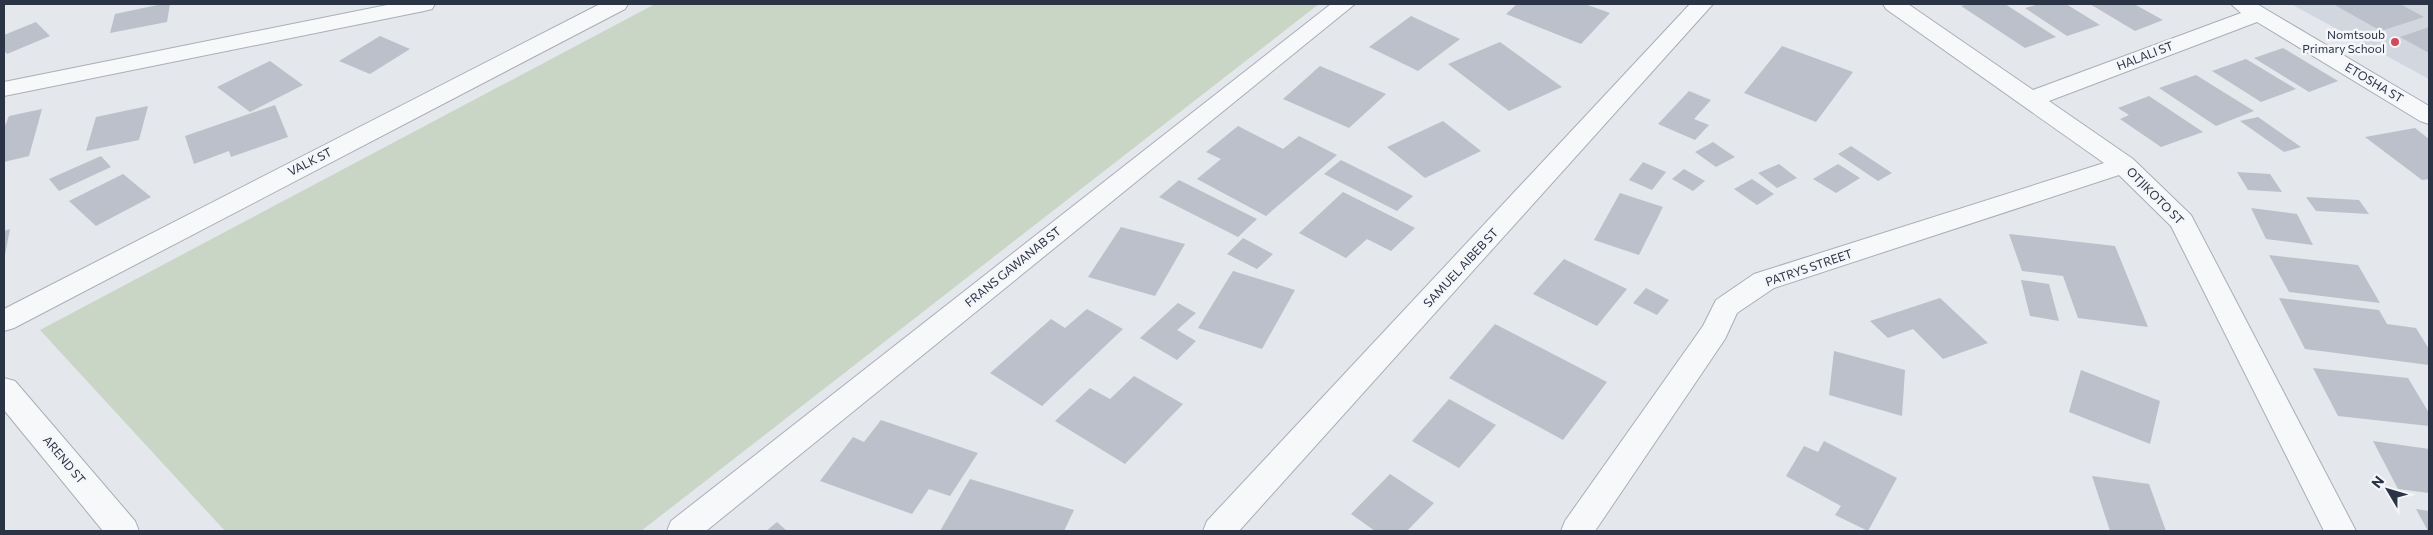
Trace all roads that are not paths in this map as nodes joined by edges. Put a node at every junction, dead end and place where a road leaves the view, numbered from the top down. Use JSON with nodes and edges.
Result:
{"nodes":[{"id":1,"x":424,"y":4,"type":"edge"},
{"id":2,"x":617,"y":4,"type":"edge"},
{"id":3,"x":1344,"y":4,"type":"edge"},
{"id":4,"x":1702,"y":4,"type":"edge"},
{"id":5,"x":1894,"y":4,"type":"edge"},
{"id":6,"x":2250,"y":9,"type":"edge"},
{"id":7,"x":4,"y":89,"type":"edge"},
{"id":8,"x":2032,"y":99,"type":"junction"},
{"id":9,"x":2429,"y":116,"type":"edge"},
{"id":10,"x":2124,"y":165,"type":"junction"},
{"id":11,"x":4,"y":321,"type":"edge"},
{"id":12,"x":4,"y":389,"type":"edge"},
{"id":13,"x":123,"y":531,"type":"edge"},
{"id":14,"x":683,"y":531,"type":"edge"},
{"id":15,"x":1219,"y":531,"type":"edge"},
{"id":16,"x":1577,"y":531,"type":"edge"},
{"id":17,"x":2340,"y":531,"type":"edge"}],
"edges":[{"from":1,"to":7,"type":"street"},
{"from":2,"to":11,"type":"street","name":"VALK ST"},
{"from":3,"to":14,"type":"street","name":"FRANS GAWANAB ST"},
{"from":4,"to":15,"type":"street","name":"SAMUEL AIBEB ST"},
{"from":5,"to":8,"type":"street","name":"OTJIKOTO ST"},
{"from":6,"to":8,"type":"street","name":"HALALI ST"},
{"from":6,"to":9,"type":"street","name":"ETOSHA ST"},
{"from":8,"to":10,"type":"street","name":"OTJIKOTO ST"},
{"from":10,"to":16,"type":"street","name":"PATRYS STREET"},
{"from":10,"to":17,"type":"street","name":"OTJIKOTO ST"},
{"from":12,"to":13,"type":"street","name":"AREND ST"}]}
